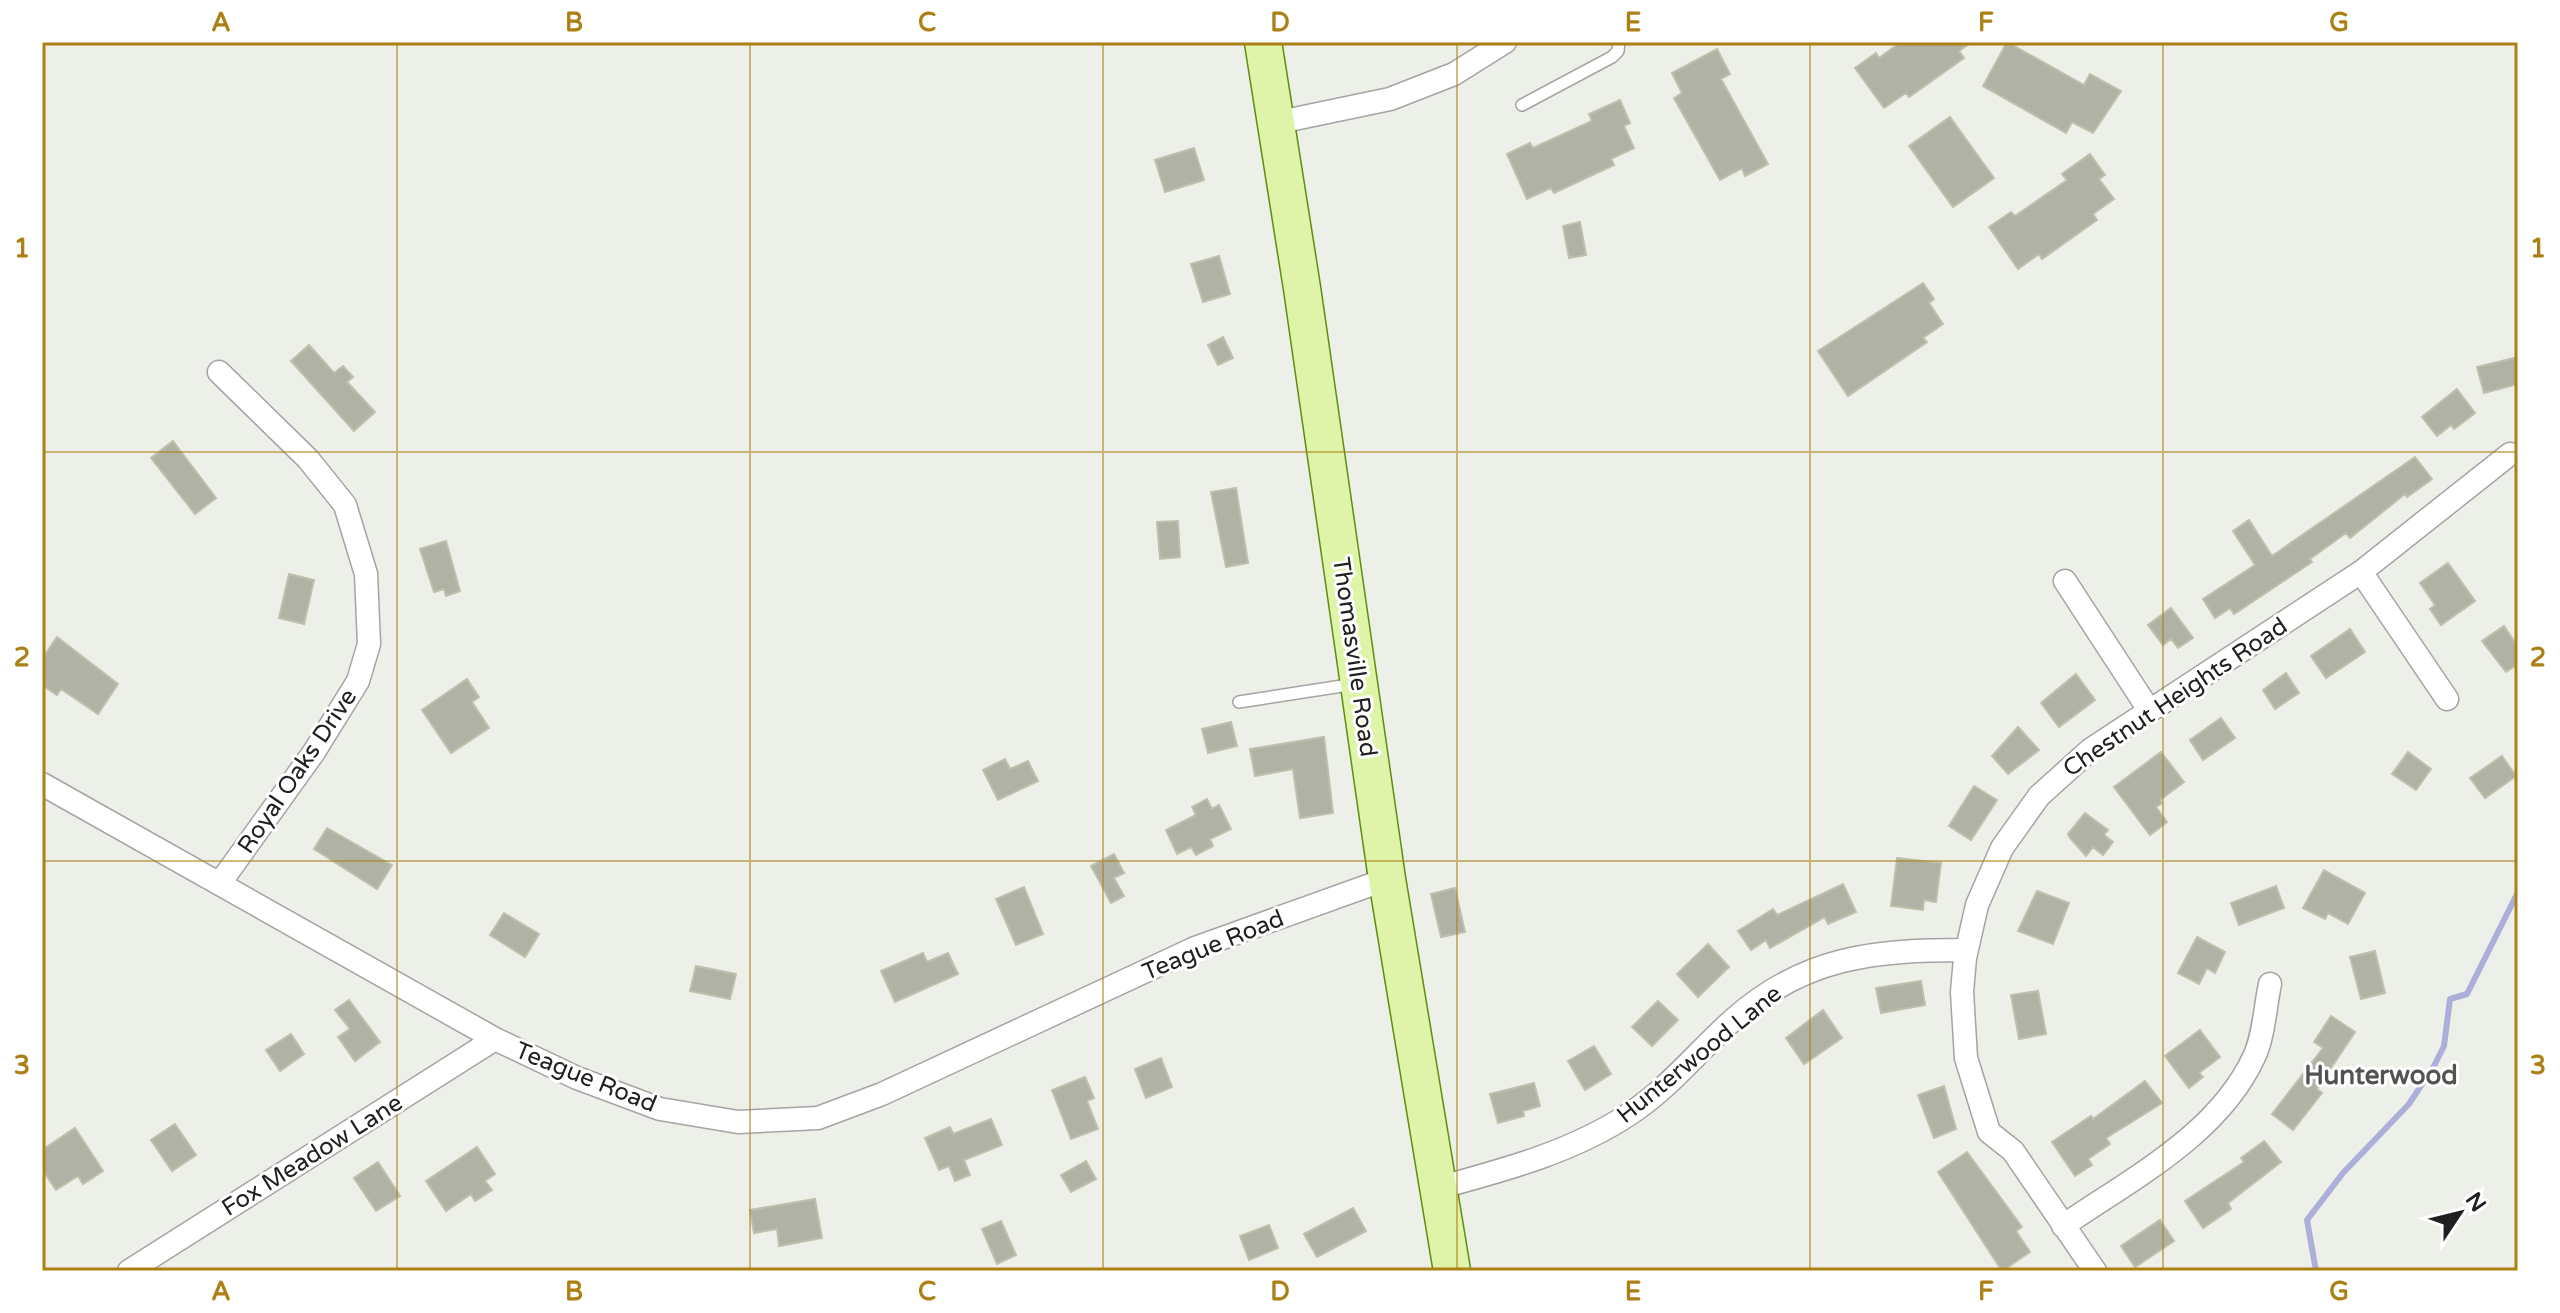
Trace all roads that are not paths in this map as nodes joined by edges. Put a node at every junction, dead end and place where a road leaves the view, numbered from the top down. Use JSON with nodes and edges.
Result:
{"nodes":[{"id":1,"x":1263,"y":42,"type":"edge"},
{"id":2,"x":1505,"y":42,"type":"edge"},
{"id":3,"x":1619,"y":42,"type":"edge"},
{"id":4,"x":1522,"y":105,"type":"dead end"},
{"id":5,"x":1275,"y":123,"type":"junction"},
{"id":6,"x":219,"y":372,"type":"dead end"},
{"id":7,"x":2510,"y":454,"type":"dead end"},
{"id":8,"x":2361,"y":572,"type":"junction"},
{"id":9,"x":2065,"y":581,"type":"dead end"},
{"id":10,"x":1359,"y":683,"type":"junction"},
{"id":11,"x":2447,"y":699,"type":"dead end"},
{"id":12,"x":1239,"y":702,"type":"dead end"},
{"id":13,"x":2149,"y":710,"type":"junction"},
{"id":14,"x":42,"y":784,"type":"edge"},
{"id":15,"x":1387,"y":879,"type":"junction"},
{"id":16,"x":220,"y":883,"type":"junction"},
{"id":17,"x":1966,"y":950,"type":"junction"},
{"id":18,"x":2270,"y":984,"type":"dead end"},
{"id":19,"x":495,"y":1039,"type":"junction"},
{"id":20,"x":1438,"y":1188,"type":"junction"},
{"id":21,"x":2063,"y":1226,"type":"junction"},
{"id":22,"x":129,"y":1271,"type":"edge"},
{"id":23,"x":1452,"y":1271,"type":"edge"},
{"id":24,"x":2095,"y":1271,"type":"edge"}],
"edges":[{"from":1,"to":5,"type":"main road","name":"Thomasville Road"},
{"from":2,"to":5,"type":"street"},
{"from":3,"to":4,"type":"lane"},
{"from":5,"to":10,"type":"main road","name":"Thomasville Road"},
{"from":6,"to":16,"type":"street","name":"Royal Oaks Drive"},
{"from":7,"to":8,"type":"street","name":"Chestnut Heights Road"},
{"from":8,"to":11,"type":"street"},
{"from":8,"to":13,"type":"street","name":"Chestnut Heights Road"},
{"from":9,"to":13,"type":"street"},
{"from":10,"to":12,"type":"lane"},
{"from":10,"to":15,"type":"main road","name":"Thomasville Road"},
{"from":13,"to":17,"type":"street","name":"Chestnut Heights Road"},
{"from":14,"to":16,"type":"street","name":"Teague Road"},
{"from":15,"to":19,"type":"street","name":"Teague Road"},
{"from":15,"to":20,"type":"main road","name":"Thomasville Road"},
{"from":16,"to":19,"type":"street","name":"Teague Road"},
{"from":17,"to":20,"type":"street","name":"Hunterwood Lane"},
{"from":17,"to":21,"type":"street","name":"Chestnut Heights Road"},
{"from":18,"to":21,"type":"street"},
{"from":19,"to":22,"type":"street","name":"Fox Meadow Lane"},
{"from":20,"to":23,"type":"main road","name":"Thomasville Road"},
{"from":21,"to":24,"type":"street","name":"Chestnut Heights Road"}]}
